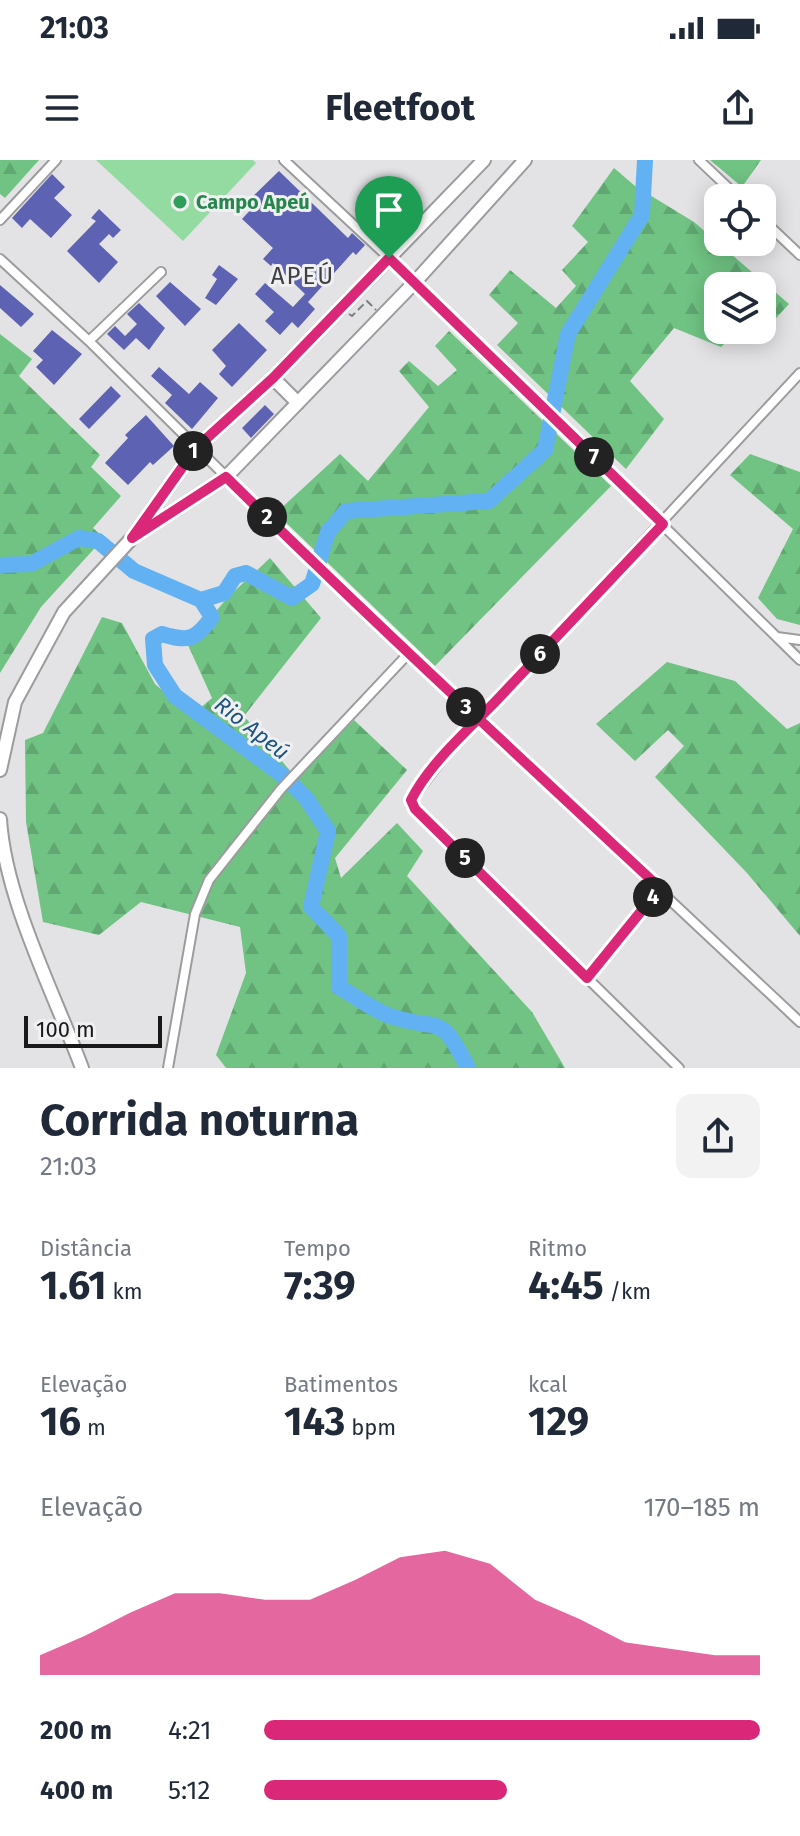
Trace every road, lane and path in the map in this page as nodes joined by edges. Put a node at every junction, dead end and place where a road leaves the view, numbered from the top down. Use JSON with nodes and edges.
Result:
{"nodes":[{"id":1,"x":56,"y":160,"type":"edge"},
{"id":2,"x":284,"y":160,"type":"edge"},
{"id":3,"x":484,"y":160,"type":"edge"},
{"id":4,"x":525,"y":160,"type":"edge"},
{"id":5,"x":699,"y":160,"type":"edge"},
{"id":6,"x":724,"y":184,"type":"edge"},
{"id":7,"x":0,"y":220,"type":"edge"},
{"id":8,"x":776,"y":232,"type":"edge"},
{"id":9,"x":800,"y":255,"type":"edge"},
{"id":10,"x":389,"y":258,"type":"junction"},
{"id":11,"x":0,"y":259,"type":"edge"},
{"id":12,"x":161,"y":272,"type":"dead end"},
{"id":13,"x":415,"y":282,"type":"junction"},
{"id":14,"x":342,"y":307,"type":"junction"},
{"id":15,"x":383,"y":316,"type":"junction"},
{"id":16,"x":89,"y":341,"type":"junction"},
{"id":17,"x":800,"y":373,"type":"edge"},
{"id":18,"x":273,"y":378,"type":"junction"},
{"id":19,"x":298,"y":403,"type":"junction"},
{"id":20,"x":196,"y":448,"type":"junction"},
{"id":21,"x":226,"y":477,"type":"junction"},
{"id":22,"x":663,"y":524,"type":"junction"},
{"id":23,"x":128,"y":542,"type":"junction"},
{"id":24,"x":777,"y":637,"type":"junction"},
{"id":25,"x":800,"y":640,"type":"edge"},
{"id":26,"x":408,"y":654,"type":"junction"},
{"id":27,"x":800,"y":660,"type":"edge"},
{"id":28,"x":479,"y":719,"type":"junction"},
{"id":29,"x":0,"y":770,"type":"edge"},
{"id":30,"x":0,"y":819,"type":"edge"},
{"id":31,"x":660,"y":888,"type":"junction"},
{"id":32,"x":587,"y":978,"type":"junction"},
{"id":33,"x":800,"y":1022,"type":"edge"},
{"id":34,"x":82,"y":1068,"type":"edge"},
{"id":35,"x":168,"y":1068,"type":"edge"},
{"id":36,"x":679,"y":1068,"type":"edge"}],
"edges":[{"from":1,"to":7,"type":"street"},
{"from":2,"to":10,"type":"street"},
{"from":3,"to":10,"type":"main road"},
{"from":4,"to":13,"type":"main road"},
{"from":5,"to":6,"type":"street"},
{"from":8,"to":9,"type":"street"},
{"from":10,"to":13,"type":"street"},
{"from":10,"to":14,"type":"main road"},
{"from":11,"to":16,"type":"street"},
{"from":12,"to":16,"type":"street"},
{"from":13,"to":15,"type":"main road"},
{"from":13,"to":22,"type":"street"},
{"from":14,"to":15,"type":"path"},
{"from":14,"to":18,"type":"main road"},
{"from":15,"to":19,"type":"main road"},
{"from":16,"to":20,"type":"street"},
{"from":17,"to":22,"type":"street"},
{"from":18,"to":19,"type":"main road"},
{"from":18,"to":20,"type":"main road"},
{"from":19,"to":21,"type":"main road"},
{"from":20,"to":21,"type":"street"},
{"from":20,"to":23,"type":"main road"},
{"from":21,"to":23,"type":"main road"},
{"from":21,"to":26,"type":"street"},
{"from":22,"to":24,"type":"street"},
{"from":22,"to":28,"type":"street"},
{"from":23,"to":29,"type":"main road"},
{"from":24,"to":25,"type":"street"},
{"from":24,"to":27,"type":"street"},
{"from":26,"to":28,"type":"street"},
{"from":26,"to":35,"type":"street"},
{"from":28,"to":31,"type":"street"},
{"from":28,"to":32,"type":"street"},
{"from":30,"to":34,"type":"main road"},
{"from":31,"to":32,"type":"street"},
{"from":31,"to":33,"type":"street"},
{"from":32,"to":36,"type":"street"}]}
